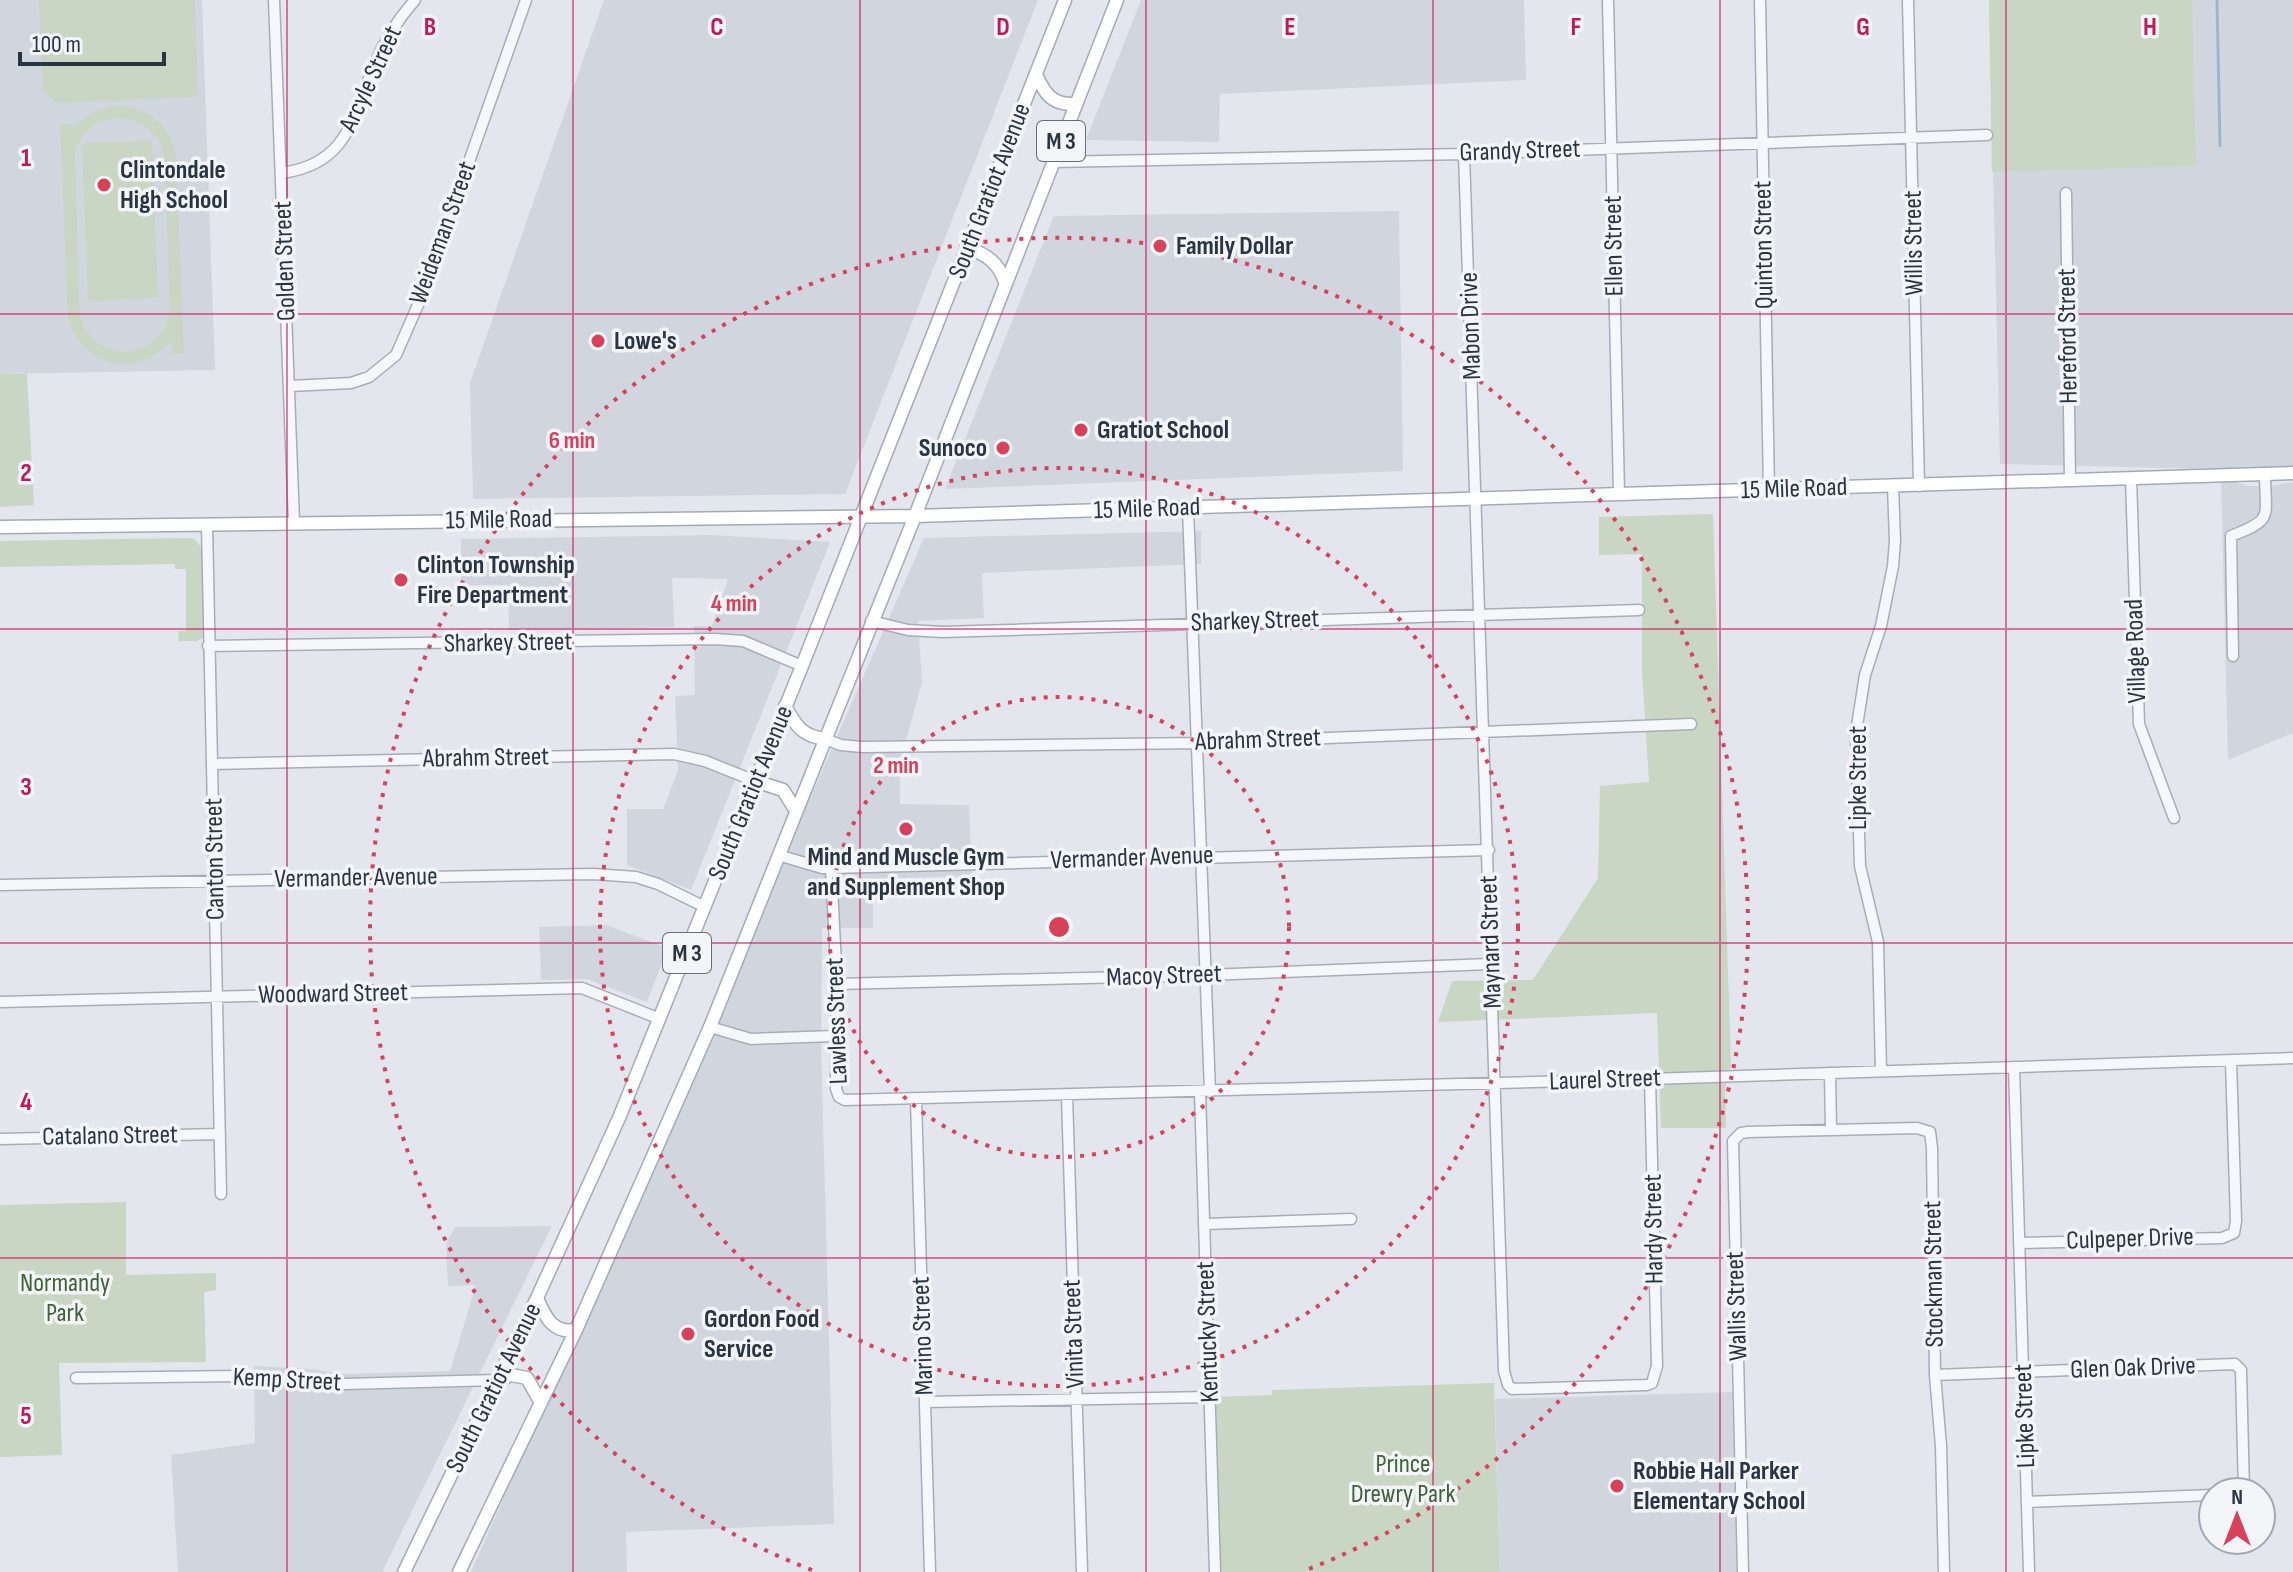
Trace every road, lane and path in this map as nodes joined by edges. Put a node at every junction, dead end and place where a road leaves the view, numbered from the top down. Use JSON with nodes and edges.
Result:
{"nodes":[{"id":1,"x":274,"y":0,"type":"edge"},
{"id":2,"x":415,"y":0,"type":"edge"},
{"id":3,"x":526,"y":0,"type":"edge"},
{"id":4,"x":1065,"y":0,"type":"edge"},
{"id":5,"x":1117,"y":0,"type":"edge"},
{"id":6,"x":1608,"y":0,"type":"edge"},
{"id":7,"x":1760,"y":0,"type":"edge"},
{"id":8,"x":1908,"y":0,"type":"edge"},
{"id":9,"x":1036,"y":75,"type":"junction"},
{"id":10,"x":1075,"y":104,"type":"junction"},
{"id":11,"x":1987,"y":135,"type":"dead end"},
{"id":12,"x":1911,"y":138,"type":"junction"},
{"id":13,"x":1762,"y":143,"type":"junction"},
{"id":14,"x":1611,"y":147,"type":"junction"},
{"id":15,"x":1464,"y":154,"type":"junction"},
{"id":16,"x":1053,"y":162,"type":"junction"},
{"id":17,"x":282,"y":173,"type":"junction"},
{"id":18,"x":2066,"y":193,"type":"dead end"},
{"id":19,"x":968,"y":248,"type":"junction"},
{"id":20,"x":1005,"y":282,"type":"junction"},
{"id":21,"x":290,"y":386,"type":"junction"},
{"id":22,"x":2265,"y":473,"type":"junction"},
{"id":23,"x":2293,"y":473,"type":"edge"},
{"id":24,"x":2131,"y":478,"type":"junction"},
{"id":25,"x":2070,"y":479,"type":"junction"},
{"id":26,"x":1893,"y":486,"type":"junction"},
{"id":27,"x":1919,"y":486,"type":"junction"},
{"id":28,"x":1769,"y":490,"type":"junction"},
{"id":29,"x":1619,"y":493,"type":"junction"},
{"id":30,"x":1477,"y":499,"type":"junction"},
{"id":31,"x":1188,"y":508,"type":"junction"},
{"id":32,"x":861,"y":516,"type":"junction"},
{"id":33,"x":915,"y":516,"type":"junction"},
{"id":34,"x":294,"y":522,"type":"junction"},
{"id":35,"x":207,"y":525,"type":"junction"},
{"id":36,"x":0,"y":527,"type":"edge"},
{"id":37,"x":1639,"y":610,"type":"dead end"},
{"id":38,"x":1481,"y":614,"type":"junction"},
{"id":39,"x":871,"y":621,"type":"junction"},
{"id":40,"x":1194,"y":623,"type":"junction"},
{"id":41,"x":208,"y":646,"type":"junction"},
{"id":42,"x":2233,"y":656,"type":"dead end"},
{"id":43,"x":802,"y":666,"type":"junction"},
{"id":44,"x":785,"y":706,"type":"junction"},
{"id":45,"x":1691,"y":724,"type":"dead end"},
{"id":46,"x":1483,"y":732,"type":"junction"},
{"id":47,"x":825,"y":739,"type":"junction"},
{"id":48,"x":1198,"y":743,"type":"junction"},
{"id":49,"x":213,"y":764,"type":"junction"},
{"id":50,"x":755,"y":781,"type":"junction"},
{"id":51,"x":796,"y":811,"type":"junction"},
{"id":52,"x":2174,"y":818,"type":"dead end"},
{"id":53,"x":1489,"y":850,"type":"junction"},
{"id":54,"x":778,"y":855,"type":"junction"},
{"id":55,"x":1202,"y":856,"type":"junction"},
{"id":56,"x":831,"y":868,"type":"junction"},
{"id":57,"x":215,"y":880,"type":"junction"},
{"id":58,"x":0,"y":885,"type":"edge"},
{"id":59,"x":705,"y":907,"type":"junction"},
{"id":60,"x":1490,"y":964,"type":"junction"},
{"id":61,"x":1206,"y":975,"type":"junction"},
{"id":62,"x":837,"y":984,"type":"junction"},
{"id":63,"x":218,"y":996,"type":"junction"},
{"id":64,"x":0,"y":1002,"type":"edge"},
{"id":65,"x":660,"y":1019,"type":"junction"},
{"id":66,"x":710,"y":1027,"type":"junction"},
{"id":67,"x":835,"y":1036,"type":"junction"},
{"id":68,"x":2293,"y":1058,"type":"edge"},
{"id":69,"x":2231,"y":1061,"type":"junction"},
{"id":70,"x":2014,"y":1067,"type":"junction"},
{"id":71,"x":1881,"y":1071,"type":"junction"},
{"id":72,"x":1830,"y":1073,"type":"junction"},
{"id":73,"x":1650,"y":1079,"type":"junction"},
{"id":74,"x":1496,"y":1083,"type":"junction"},
{"id":75,"x":1205,"y":1092,"type":"junction"},
{"id":76,"x":1067,"y":1096,"type":"junction"},
{"id":77,"x":916,"y":1100,"type":"junction"},
{"id":78,"x":1831,"y":1129,"type":"junction"},
{"id":79,"x":220,"y":1134,"type":"junction"},
{"id":80,"x":0,"y":1139,"type":"edge"},
{"id":81,"x":221,"y":1194,"type":"dead end"},
{"id":82,"x":1351,"y":1219,"type":"dead end"},
{"id":83,"x":1205,"y":1224,"type":"junction"},
{"id":84,"x":2019,"y":1243,"type":"junction"},
{"id":85,"x":537,"y":1298,"type":"junction"},
{"id":86,"x":576,"y":1330,"type":"junction"},
{"id":87,"x":2023,"y":1372,"type":"junction"},
{"id":88,"x":1935,"y":1375,"type":"junction"},
{"id":89,"x":76,"y":1378,"type":"dead end"},
{"id":90,"x":498,"y":1380,"type":"junction"},
{"id":91,"x":1508,"y":1385,"type":"joint"},
{"id":92,"x":1209,"y":1397,"type":"junction"},
{"id":93,"x":1076,"y":1400,"type":"junction"},
{"id":94,"x":925,"y":1402,"type":"junction"},
{"id":95,"x":541,"y":1403,"type":"junction"},
{"id":96,"x":2244,"y":1476,"type":"edge"},
{"id":97,"x":2197,"y":1496,"type":"edge"},
{"id":98,"x":2028,"y":1502,"type":"junction"},
{"id":99,"x":404,"y":1572,"type":"edge"},
{"id":100,"x":459,"y":1572,"type":"edge"},
{"id":101,"x":930,"y":1572,"type":"edge"},
{"id":102,"x":1082,"y":1572,"type":"edge"},
{"id":103,"x":1215,"y":1572,"type":"edge"},
{"id":104,"x":1743,"y":1572,"type":"edge"},
{"id":105,"x":1944,"y":1572,"type":"edge"},
{"id":106,"x":2029,"y":1572,"type":"edge"}],
"edges":[{"from":1,"to":17,"type":"street","name":"Golden Street"},
{"from":2,"to":17,"type":"street","name":"Arcyle Street"},
{"from":3,"to":21,"type":"street","name":"Weideman Street"},
{"from":4,"to":9,"type":"main road","name":"South Gratiot Avenue","number":"M 3"},
{"from":5,"to":10,"type":"main road","name":"South Gratiot Avenue","number":"M 3"},
{"from":6,"to":14,"type":"street","name":"Ellen Street"},
{"from":7,"to":13,"type":"street","name":"Quinton Street"},
{"from":8,"to":12,"type":"street","name":"Willis Street"},
{"from":9,"to":10,"type":"main road"},
{"from":9,"to":19,"type":"main road","name":"South Gratiot Avenue","number":"M 3"},
{"from":10,"to":16,"type":"main road","name":"South Gratiot Avenue","number":"M 3"},
{"from":11,"to":12,"type":"street","name":"Grandy Street"},
{"from":12,"to":13,"type":"street","name":"Grandy Street"},
{"from":12,"to":27,"type":"street","name":"Willis Street"},
{"from":13,"to":14,"type":"street","name":"Grandy Street"},
{"from":13,"to":28,"type":"street","name":"Quinton Street"},
{"from":14,"to":15,"type":"street","name":"Grandy Street"},
{"from":14,"to":29,"type":"street","name":"Ellen Street"},
{"from":15,"to":16,"type":"street","name":"Grandy Street"},
{"from":15,"to":30,"type":"street","name":"Mabon Drive"},
{"from":16,"to":20,"type":"main road","name":"South Gratiot Avenue","number":"M 3"},
{"from":17,"to":21,"type":"street","name":"Golden Street"},
{"from":18,"to":25,"type":"street","name":"Hereford Street"},
{"from":19,"to":20,"type":"main road"},
{"from":19,"to":32,"type":"main road","name":"South Gratiot Avenue","number":"M 3"},
{"from":20,"to":33,"type":"main road","name":"South Gratiot Avenue","number":"M 3"},
{"from":21,"to":34,"type":"street","name":"Golden Street"},
{"from":22,"to":23,"type":"main road","name":"15 Mile Road"},
{"from":22,"to":24,"type":"main road","name":"15 Mile Road"},
{"from":22,"to":42,"type":"street"},
{"from":24,"to":25,"type":"main road","name":"15 Mile Road"},
{"from":24,"to":52,"type":"street","name":"Village Road"},
{"from":25,"to":27,"type":"main road","name":"15 Mile Road"},
{"from":26,"to":27,"type":"main road","name":"15 Mile Road"},
{"from":26,"to":28,"type":"main road","name":"15 Mile Road"},
{"from":26,"to":71,"type":"street","name":"Lipke Street"},
{"from":28,"to":29,"type":"main road","name":"15 Mile Road"},
{"from":29,"to":30,"type":"main road","name":"15 Mile Road"},
{"from":30,"to":31,"type":"main road","name":"15 Mile Road"},
{"from":30,"to":38,"type":"street","name":"Maynard Street"},
{"from":31,"to":33,"type":"main road","name":"15 Mile Road"},
{"from":31,"to":40,"type":"street","name":"Kentucky Street"},
{"from":32,"to":33,"type":"main road","name":"15 Mile Road"},
{"from":32,"to":34,"type":"main road","name":"15 Mile Road"},
{"from":32,"to":43,"type":"main road","name":"South Gratiot Avenue","number":"M 3"},
{"from":33,"to":39,"type":"main road","name":"South Gratiot Avenue","number":"M 3"},
{"from":34,"to":35,"type":"main road","name":"15 Mile Road"},
{"from":35,"to":36,"type":"main road","name":"15 Mile Road"},
{"from":35,"to":41,"type":"street","name":"Canton Street"},
{"from":37,"to":38,"type":"street","name":"Sharkey Street"},
{"from":38,"to":40,"type":"street","name":"Sharkey Street"},
{"from":38,"to":46,"type":"street","name":"Maynard Street"},
{"from":39,"to":40,"type":"street","name":"Sharkey Street"},
{"from":39,"to":47,"type":"main road","name":"South Gratiot Avenue","number":"M 3"},
{"from":40,"to":48,"type":"street","name":"Kentucky Street"},
{"from":41,"to":43,"type":"street","name":"Sharkey Street"},
{"from":41,"to":49,"type":"street","name":"Canton Street"},
{"from":43,"to":44,"type":"main road","name":"South Gratiot Avenue","number":"M 3"},
{"from":44,"to":47,"type":"main road"},
{"from":44,"to":50,"type":"main road","name":"South Gratiot Avenue","number":"M 3"},
{"from":45,"to":46,"type":"street","name":"Abrahm Street"},
{"from":46,"to":48,"type":"street","name":"Abrahm Street"},
{"from":46,"to":53,"type":"street","name":"Maynard Street"},
{"from":47,"to":48,"type":"street","name":"Abrahm Street"},
{"from":47,"to":51,"type":"main road","name":"South Gratiot Avenue","number":"M 3"},
{"from":48,"to":55,"type":"street","name":"Kentucky Street"},
{"from":49,"to":50,"type":"street","name":"Abrahm Street"},
{"from":49,"to":57,"type":"street","name":"Canton Street"},
{"from":50,"to":51,"type":"main road"},
{"from":50,"to":59,"type":"main road","name":"South Gratiot Avenue","number":"M 3"},
{"from":51,"to":54,"type":"main road","name":"South Gratiot Avenue","number":"M 3"},
{"from":53,"to":55,"type":"street","name":"Vermander Avenue"},
{"from":53,"to":60,"type":"street","name":"Maynard Street"},
{"from":54,"to":56,"type":"street","name":"Vermander Avenue"},
{"from":54,"to":66,"type":"main road","name":"South Gratiot Avenue","number":"M 3"},
{"from":55,"to":56,"type":"street","name":"Vermander Avenue"},
{"from":55,"to":61,"type":"street","name":"Kentucky Street"},
{"from":56,"to":62,"type":"street","name":"Lawless Street"},
{"from":57,"to":58,"type":"street","name":"Vermander Avenue"},
{"from":57,"to":59,"type":"street","name":"Vermander Avenue"},
{"from":57,"to":63,"type":"street","name":"Canton Street"},
{"from":59,"to":65,"type":"main road","name":"South Gratiot Avenue","number":"M 3"},
{"from":60,"to":61,"type":"street","name":"Macoy Street"},
{"from":60,"to":74,"type":"street","name":"Maynard Street"},
{"from":61,"to":62,"type":"street","name":"Macoy Street"},
{"from":61,"to":75,"type":"street","name":"Kentucky Street"},
{"from":62,"to":67,"type":"street","name":"Lawless Street"},
{"from":63,"to":64,"type":"street","name":"Woodward Street"},
{"from":63,"to":65,"type":"street","name":"Woodward Street"},
{"from":63,"to":79,"type":"street","name":"Canton Street"},
{"from":65,"to":85,"type":"main road","name":"South Gratiot Avenue","number":"M 3"},
{"from":66,"to":67,"type":"street"},
{"from":66,"to":86,"type":"main road","name":"South Gratiot Avenue","number":"M 3"},
{"from":67,"to":77,"type":"street","name":"Lawless Street"},
{"from":68,"to":69,"type":"street","name":"Laurel Street"},
{"from":69,"to":70,"type":"street","name":"Laurel Street"},
{"from":69,"to":84,"type":"street","name":"Culpeper Drive"},
{"from":70,"to":71,"type":"street","name":"Laurel Street"},
{"from":70,"to":84,"type":"street","name":"Lipke Street"},
{"from":71,"to":72,"type":"street","name":"Laurel Street"},
{"from":72,"to":73,"type":"street","name":"Laurel Street"},
{"from":72,"to":78,"type":"street"},
{"from":73,"to":74,"type":"street","name":"Laurel Street"},
{"from":73,"to":91,"type":"street","name":"Hardy Street"},
{"from":74,"to":75,"type":"street","name":"Laurel Street"},
{"from":74,"to":91,"type":"street","name":"Maynard Street"},
{"from":75,"to":76,"type":"street","name":"Laurel Street"},
{"from":75,"to":83,"type":"street","name":"Kentucky Street"},
{"from":76,"to":77,"type":"street","name":"Laurel Street"},
{"from":76,"to":93,"type":"street","name":"Vinita Street"},
{"from":77,"to":94,"type":"street","name":"Marino Street"},
{"from":78,"to":88,"type":"street","name":"Stockman Street"},
{"from":78,"to":104,"type":"street","name":"Wallis Street"},
{"from":79,"to":80,"type":"street","name":"Catalano Street"},
{"from":79,"to":81,"type":"street","name":"Canton Street"},
{"from":82,"to":83,"type":"street"},
{"from":83,"to":92,"type":"street","name":"Kentucky Street"},
{"from":84,"to":87,"type":"street","name":"Lipke Street"},
{"from":85,"to":86,"type":"main road"},
{"from":85,"to":90,"type":"main road","name":"South Gratiot Avenue","number":"M 3"},
{"from":86,"to":95,"type":"main road","name":"South Gratiot Avenue","number":"M 3"},
{"from":87,"to":88,"type":"street","name":"Glen Oak Drive"},
{"from":87,"to":96,"type":"street","name":"Glen Oak Drive"},
{"from":87,"to":98,"type":"street","name":"Lipke Street"},
{"from":88,"to":105,"type":"street","name":"Stockman Street"},
{"from":89,"to":90,"type":"street","name":"Kemp Street"},
{"from":90,"to":95,"type":"main road"},
{"from":90,"to":99,"type":"main road","name":"South Gratiot Avenue","number":"M 3"},
{"from":92,"to":93,"type":"street"},
{"from":92,"to":103,"type":"street","name":"Kentucky Street"},
{"from":93,"to":94,"type":"street"},
{"from":93,"to":102,"type":"street","name":"Vinita Street"},
{"from":94,"to":101,"type":"street","name":"Marino Street"},
{"from":95,"to":100,"type":"main road","name":"South Gratiot Avenue","number":"M 3"},
{"from":97,"to":98,"type":"street"},
{"from":98,"to":106,"type":"street","name":"Lipke Street"}]}
